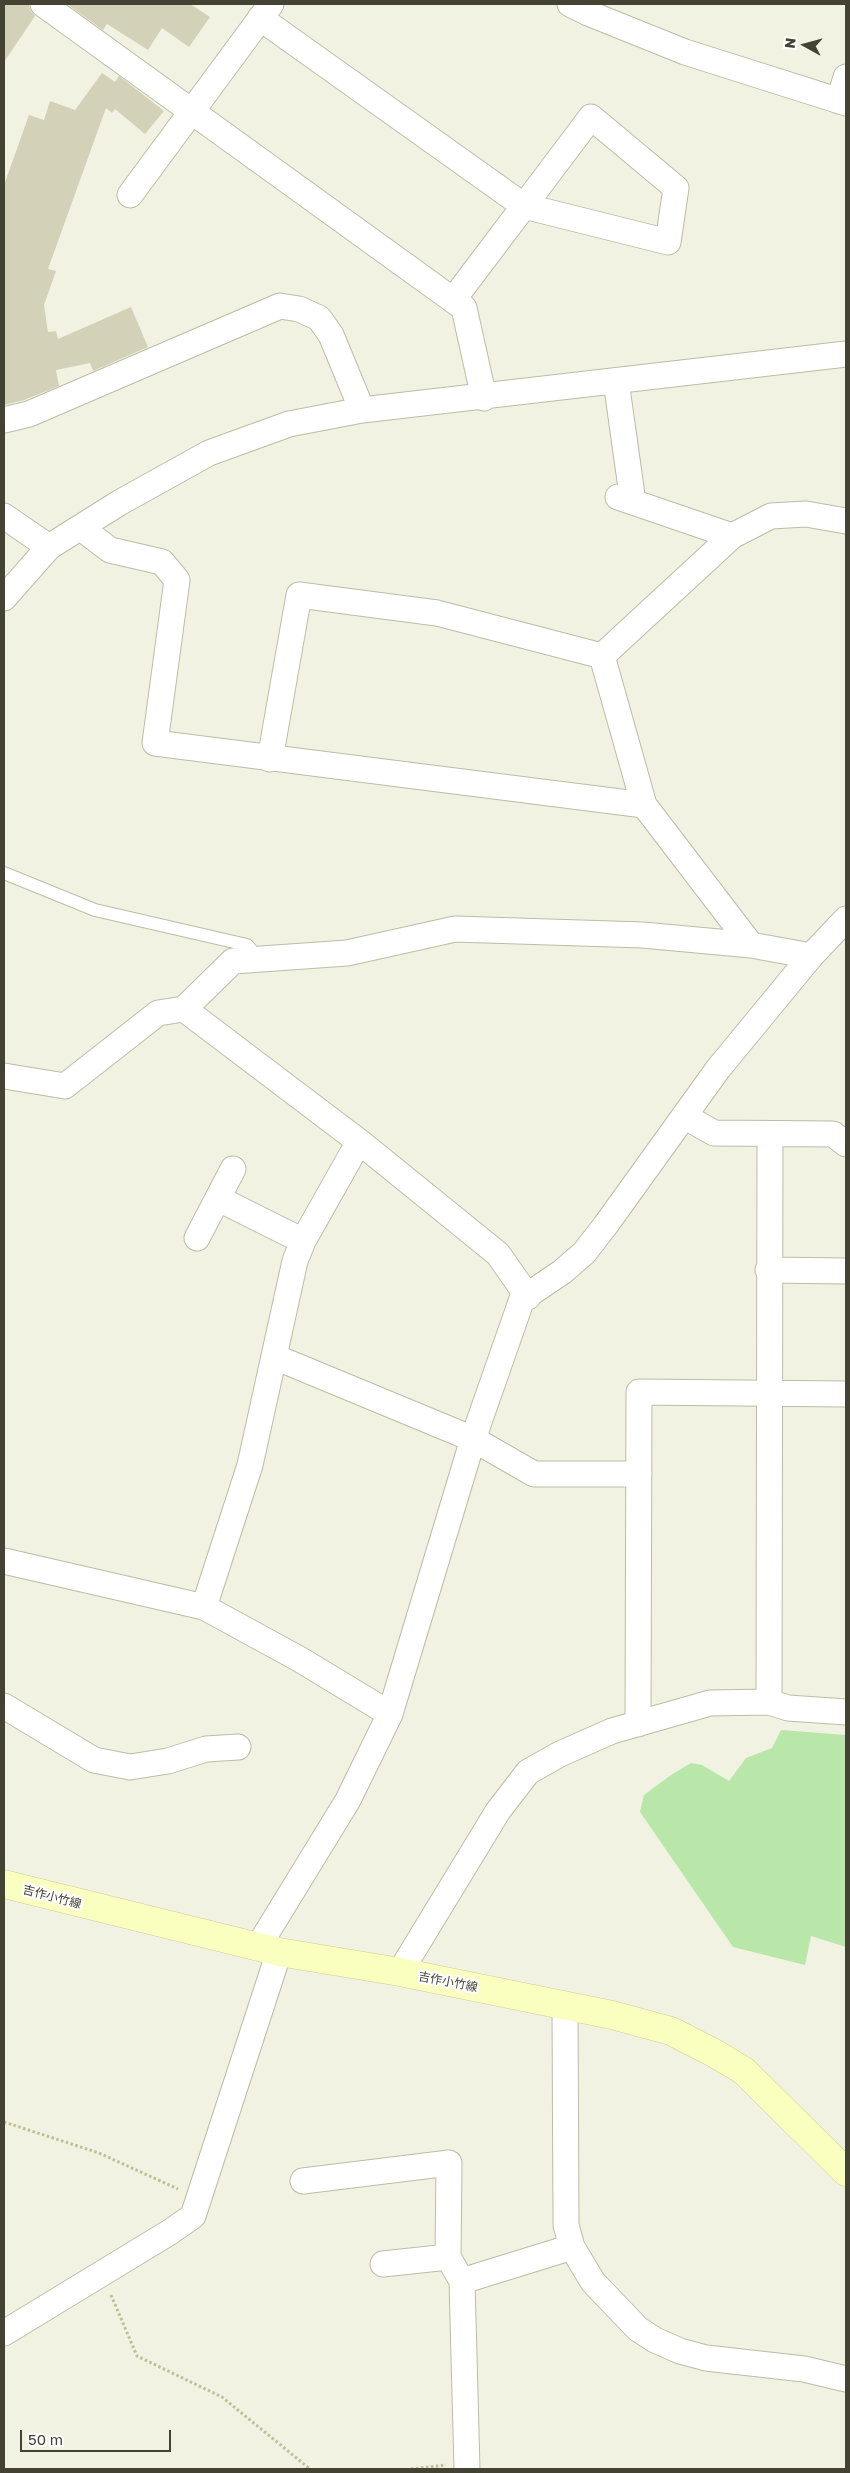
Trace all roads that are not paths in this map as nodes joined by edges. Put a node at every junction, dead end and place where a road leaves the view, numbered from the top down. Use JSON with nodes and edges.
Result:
{"nodes":[{"id":1,"x":44,"y":4,"type":"edge"},
{"id":2,"x":570,"y":4,"type":"edge"},
{"id":3,"x":266,"y":11,"type":"edge"},
{"id":4,"x":846,"y":77,"type":"edge"},
{"id":5,"x":842,"y":102,"type":"edge"},
{"id":6,"x":193,"y":111,"type":"junction"},
{"id":7,"x":130,"y":194,"type":"dead end"},
{"id":8,"x":524,"y":206,"type":"junction"},
{"id":9,"x":453,"y":300,"type":"junction"},
{"id":10,"x":846,"y":354,"type":"edge"},
{"id":11,"x":616,"y":381,"type":"junction"},
{"id":12,"x":484,"y":398,"type":"junction"},
{"id":13,"x":362,"y":410,"type":"junction"},
{"id":14,"x":4,"y":420,"type":"edge"},
{"id":15,"x":4,"y":516,"type":"edge"},
{"id":16,"x":846,"y":521,"type":"edge"},
{"id":17,"x":81,"y":528,"type":"junction"},
{"id":18,"x":732,"y":536,"type":"junction"},
{"id":19,"x":49,"y":547,"type":"junction"},
{"id":20,"x":4,"y":598,"type":"edge"},
{"id":21,"x":602,"y":656,"type":"junction"},
{"id":22,"x":270,"y":759,"type":"junction"},
{"id":23,"x":644,"y":805,"type":"junction"},
{"id":24,"x":4,"y":872,"type":"edge"},
{"id":25,"x":846,"y":919,"type":"edge"},
{"id":26,"x":750,"y":945,"type":"junction"},
{"id":27,"x":811,"y":956,"type":"junction"},
{"id":28,"x":260,"y":960,"type":"junction"},
{"id":29,"x":184,"y":1009,"type":"junction"},
{"id":30,"x":4,"y":1076,"type":"edge"},
{"id":31,"x":684,"y":1116,"type":"junction"},
{"id":32,"x":770,"y":1134,"type":"junction"},
{"id":33,"x":361,"y":1143,"type":"junction"},
{"id":34,"x":846,"y":1144,"type":"edge"},
{"id":35,"x":233,"y":1169,"type":"dead end"},
{"id":36,"x":219,"y":1199,"type":"junction"},
{"id":37,"x":197,"y":1238,"type":"dead end"},
{"id":38,"x":303,"y":1241,"type":"junction"},
{"id":39,"x":768,"y":1270,"type":"junction"},
{"id":40,"x":846,"y":1271,"type":"edge"},
{"id":41,"x":528,"y":1297,"type":"junction"},
{"id":42,"x":275,"y":1357,"type":"junction"},
{"id":43,"x":768,"y":1393,"type":"junction"},
{"id":44,"x":846,"y":1394,"type":"edge"},
{"id":45,"x":473,"y":1439,"type":"junction"},
{"id":46,"x":639,"y":1474,"type":"junction"},
{"id":47,"x":4,"y":1561,"type":"edge"},
{"id":48,"x":204,"y":1607,"type":"junction"},
{"id":49,"x":769,"y":1702,"type":"junction"},
{"id":50,"x":4,"y":1706,"type":"edge"},
{"id":51,"x":846,"y":1712,"type":"edge"},
{"id":52,"x":390,"y":1714,"type":"junction"},
{"id":53,"x":638,"y":1724,"type":"junction"},
{"id":54,"x":238,"y":1747,"type":"dead end"},
{"id":55,"x":4,"y":1884,"type":"edge"},
{"id":56,"x":268,"y":1949,"type":"junction"},
{"id":57,"x":400,"y":1972,"type":"junction"},
{"id":58,"x":565,"y":2006,"type":"junction"},
{"id":59,"x":846,"y":2172,"type":"edge"},
{"id":60,"x":304,"y":2181,"type":"dead end"},
{"id":61,"x":572,"y":2248,"type":"junction"},
{"id":62,"x":448,"y":2257,"type":"junction"},
{"id":63,"x":383,"y":2264,"type":"dead end"},
{"id":64,"x":462,"y":2281,"type":"junction"},
{"id":65,"x":4,"y":2332,"type":"edge"},
{"id":66,"x":846,"y":2379,"type":"edge"},
{"id":67,"x":467,"y":2466,"type":"edge"}],
"edges":[{"from":1,"to":6,"type":"street"},
{"from":2,"to":5,"type":"street"},
{"from":3,"to":6,"type":"street"},
{"from":3,"to":8,"type":"street"},
{"from":4,"to":5,"type":"street"},
{"from":6,"to":7,"type":"street"},
{"from":6,"to":9,"type":"street"},
{"from":8,"to":8,"type":"street"},
{"from":8,"to":9,"type":"street"},
{"from":9,"to":12,"type":"street"},
{"from":10,"to":11,"type":"street"},
{"from":11,"to":12,"type":"street"},
{"from":11,"to":18,"type":"street"},
{"from":12,"to":13,"type":"street"},
{"from":13,"to":14,"type":"street"},
{"from":13,"to":17,"type":"street"},
{"from":15,"to":19,"type":"street"},
{"from":16,"to":18,"type":"street"},
{"from":17,"to":19,"type":"street"},
{"from":17,"to":22,"type":"street"},
{"from":18,"to":21,"type":"street"},
{"from":19,"to":20,"type":"street"},
{"from":21,"to":22,"type":"street"},
{"from":21,"to":23,"type":"street"},
{"from":22,"to":23,"type":"street"},
{"from":23,"to":26,"type":"street"},
{"from":24,"to":28,"type":"lane"},
{"from":25,"to":27,"type":"street"},
{"from":26,"to":27,"type":"street"},
{"from":26,"to":28,"type":"street"},
{"from":27,"to":31,"type":"street"},
{"from":28,"to":29,"type":"street"},
{"from":29,"to":30,"type":"street"},
{"from":29,"to":33,"type":"street"},
{"from":31,"to":32,"type":"street"},
{"from":31,"to":41,"type":"street"},
{"from":32,"to":34,"type":"street"},
{"from":32,"to":39,"type":"street"},
{"from":33,"to":38,"type":"street"},
{"from":33,"to":41,"type":"street"},
{"from":35,"to":36,"type":"street"},
{"from":36,"to":37,"type":"street"},
{"from":36,"to":38,"type":"street"},
{"from":38,"to":42,"type":"street"},
{"from":39,"to":40,"type":"street"},
{"from":39,"to":43,"type":"street"},
{"from":41,"to":45,"type":"street"},
{"from":42,"to":45,"type":"street"},
{"from":42,"to":48,"type":"street"},
{"from":43,"to":44,"type":"street"},
{"from":43,"to":46,"type":"street"},
{"from":43,"to":49,"type":"street"},
{"from":45,"to":46,"type":"street"},
{"from":45,"to":52,"type":"street"},
{"from":46,"to":53,"type":"street"},
{"from":47,"to":48,"type":"street"},
{"from":48,"to":52,"type":"street"},
{"from":49,"to":51,"type":"street"},
{"from":49,"to":53,"type":"street"},
{"from":50,"to":54,"type":"street"},
{"from":52,"to":56,"type":"street"},
{"from":53,"to":57,"type":"street"},
{"from":55,"to":56,"type":"main road","name":"吉作小竹線"},
{"from":56,"to":57,"type":"main road","name":"吉作小竹線"},
{"from":56,"to":65,"type":"street"},
{"from":57,"to":58,"type":"main road","name":"吉作小竹線"},
{"from":58,"to":59,"type":"main road","name":"吉作小竹線"},
{"from":58,"to":61,"type":"street"},
{"from":60,"to":62,"type":"street"},
{"from":61,"to":64,"type":"street"},
{"from":61,"to":66,"type":"street"},
{"from":62,"to":63,"type":"street"},
{"from":62,"to":64,"type":"street"},
{"from":64,"to":67,"type":"street"}]}
